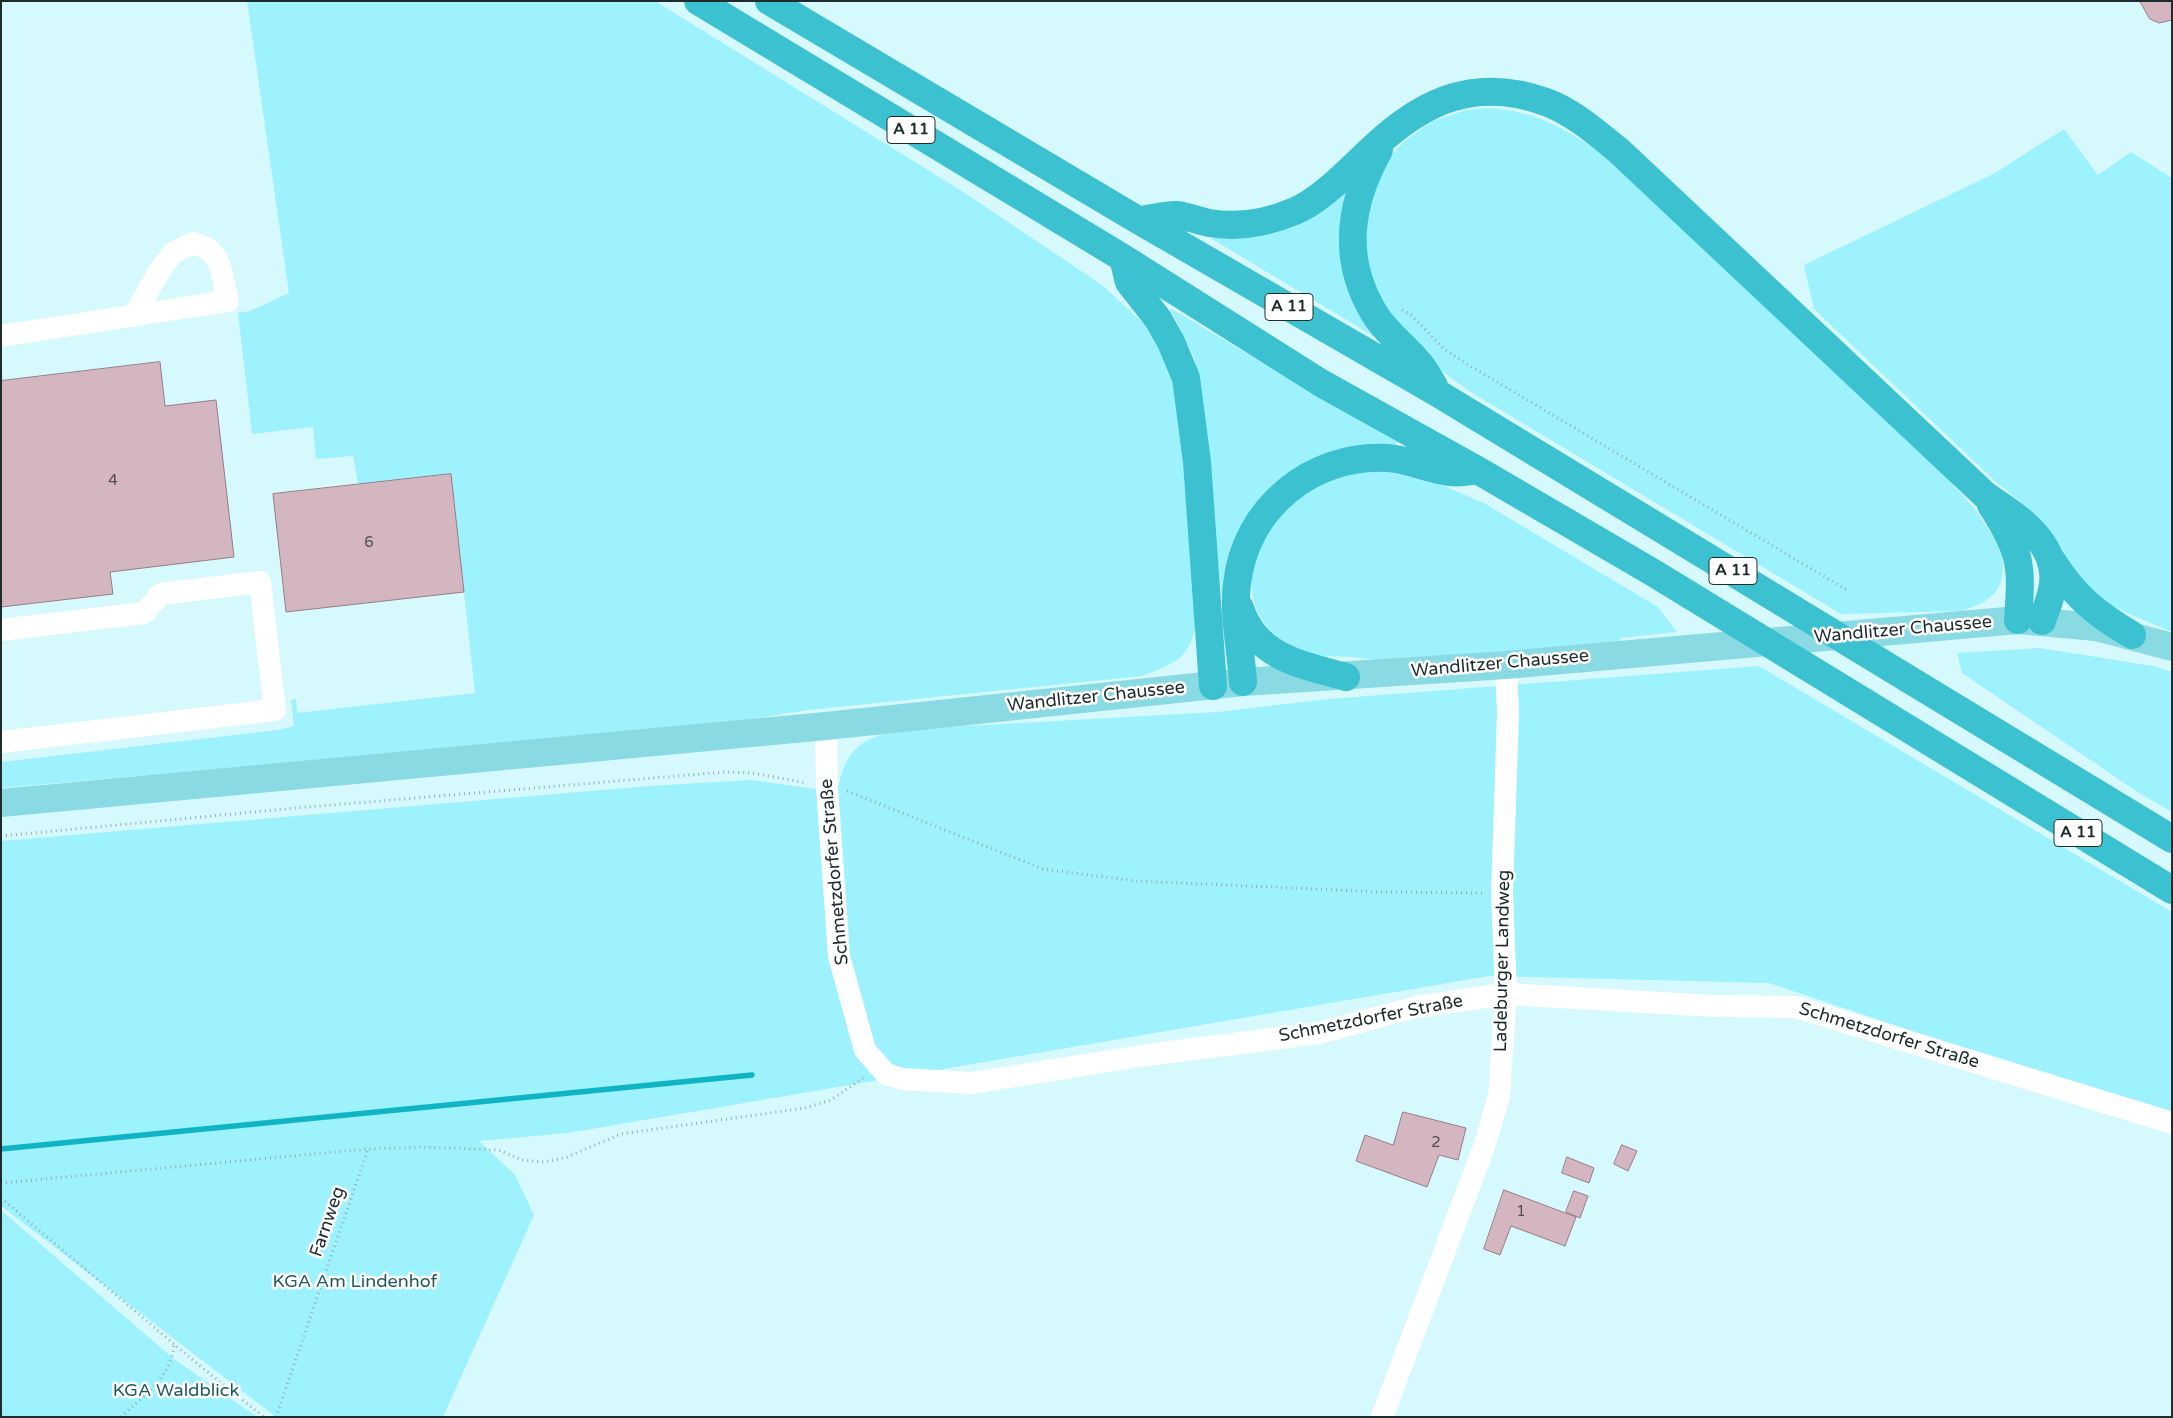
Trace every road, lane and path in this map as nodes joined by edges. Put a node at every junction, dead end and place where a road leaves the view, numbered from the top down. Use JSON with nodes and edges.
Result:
{"nodes":[{"id":1,"x":698,"y":1,"type":"edge"},
{"id":2,"x":770,"y":1,"type":"edge"},
{"id":3,"x":1388,"y":134,"type":"junction"},
{"id":4,"x":1138,"y":220,"type":"junction"},
{"id":5,"x":1123,"y":258,"type":"junction"},
{"id":6,"x":1366,"y":297,"type":"junction"},
{"id":7,"x":135,"y":314,"type":"junction"},
{"id":8,"x":1,"y":336,"type":"edge"},
{"id":9,"x":1439,"y":394,"type":"junction"},
{"id":10,"x":1479,"y":471,"type":"junction"},
{"id":11,"x":1985,"y":495,"type":"junction"},
{"id":12,"x":2048,"y":552,"type":"junction"},
{"id":13,"x":1847,"y":590,"type":"dead end"},
{"id":14,"x":1236,"y":595,"type":"junction"},
{"id":15,"x":2030,"y":621,"type":"junction"},
{"id":16,"x":1,"y":630,"type":"edge"},
{"id":17,"x":2132,"y":635,"type":"junction"},
{"id":18,"x":2172,"y":647,"type":"edge"},
{"id":19,"x":1506,"y":664,"type":"junction"},
{"id":20,"x":1346,"y":677,"type":"junction"},
{"id":21,"x":1243,"y":682,"type":"junction"},
{"id":22,"x":1213,"y":686,"type":"junction"},
{"id":23,"x":826,"y":726,"type":"junction"},
{"id":24,"x":1,"y":742,"type":"edge"},
{"id":25,"x":827,"y":787,"type":"junction"},
{"id":26,"x":1,"y":803,"type":"edge"},
{"id":27,"x":1,"y":836,"type":"edge"},
{"id":28,"x":2172,"y":839,"type":"edge"},
{"id":29,"x":2172,"y":890,"type":"edge"},
{"id":30,"x":1502,"y":893,"type":"junction"},
{"id":31,"x":1506,"y":994,"type":"junction"},
{"id":32,"x":878,"y":1067,"type":"junction"},
{"id":33,"x":2172,"y":1124,"type":"edge"},
{"id":34,"x":368,"y":1149,"type":"junction"},
{"id":35,"x":1,"y":1183,"type":"edge"},
{"id":36,"x":1,"y":1198,"type":"edge"},
{"id":37,"x":174,"y":1344,"type":"junction"},
{"id":38,"x":121,"y":1417,"type":"edge"},
{"id":39,"x":264,"y":1417,"type":"edge"},
{"id":40,"x":276,"y":1417,"type":"edge"},
{"id":41,"x":1382,"y":1417,"type":"edge"}],
"edges":[{"from":1,"to":5,"type":"highway","number":"A 11"},
{"from":2,"to":4,"type":"highway","number":"A 11"},
{"from":3,"to":4,"type":"highway"},
{"from":3,"to":6,"type":"highway"},
{"from":3,"to":11,"type":"highway"},
{"from":4,"to":9,"type":"highway","number":"A 11"},
{"from":5,"to":10,"type":"highway","number":"A 11"},
{"from":5,"to":22,"type":"highway"},
{"from":6,"to":9,"type":"highway"},
{"from":6,"to":13,"type":"path"},
{"from":7,"to":7,"type":"street"},
{"from":7,"to":8,"type":"street"},
{"from":9,"to":28,"type":"highway","number":"A 11"},
{"from":10,"to":14,"type":"highway"},
{"from":10,"to":29,"type":"highway","number":"A 11"},
{"from":11,"to":12,"type":"highway"},
{"from":11,"to":15,"type":"highway"},
{"from":12,"to":15,"type":"highway"},
{"from":12,"to":17,"type":"highway"},
{"from":14,"to":20,"type":"highway"},
{"from":14,"to":21,"type":"highway"},
{"from":15,"to":17,"type":"main road","name":"Wandlitzer Chaussee"},
{"from":15,"to":19,"type":"main road","name":"Wandlitzer Chaussee"},
{"from":16,"to":24,"type":"street"},
{"from":17,"to":18,"type":"main road","name":"Wandlitzer Chaussee"},
{"from":19,"to":20,"type":"main road","name":"Wandlitzer Chaussee"},
{"from":19,"to":30,"type":"street","name":"Ladeburger Landweg"},
{"from":20,"to":21,"type":"main road","name":"Wandlitzer Chaussee"},
{"from":21,"to":22,"type":"main road","name":"Wandlitzer Chaussee"},
{"from":22,"to":23,"type":"main road","name":"Wandlitzer Chaussee"},
{"from":23,"to":25,"type":"street","name":"Schmetzdorfer Straße"},
{"from":23,"to":26,"type":"main road","name":"Wandlitzer Chaussee"},
{"from":25,"to":27,"type":"path"},
{"from":25,"to":30,"type":"path"},
{"from":25,"to":32,"type":"street","name":"Schmetzdorfer Straße"},
{"from":30,"to":31,"type":"street","name":"Ladeburger Landweg"},
{"from":31,"to":32,"type":"street","name":"Schmetzdorfer Straße"},
{"from":31,"to":33,"type":"street","name":"Schmetzdorfer Straße"},
{"from":31,"to":41,"type":"street","name":"Ladeburger Landweg"},
{"from":32,"to":34,"type":"path"},
{"from":34,"to":35,"type":"path"},
{"from":34,"to":40,"type":"path","name":"Farnweg"},
{"from":36,"to":37,"type":"path"},
{"from":37,"to":38,"type":"path"},
{"from":37,"to":39,"type":"path"}]}
